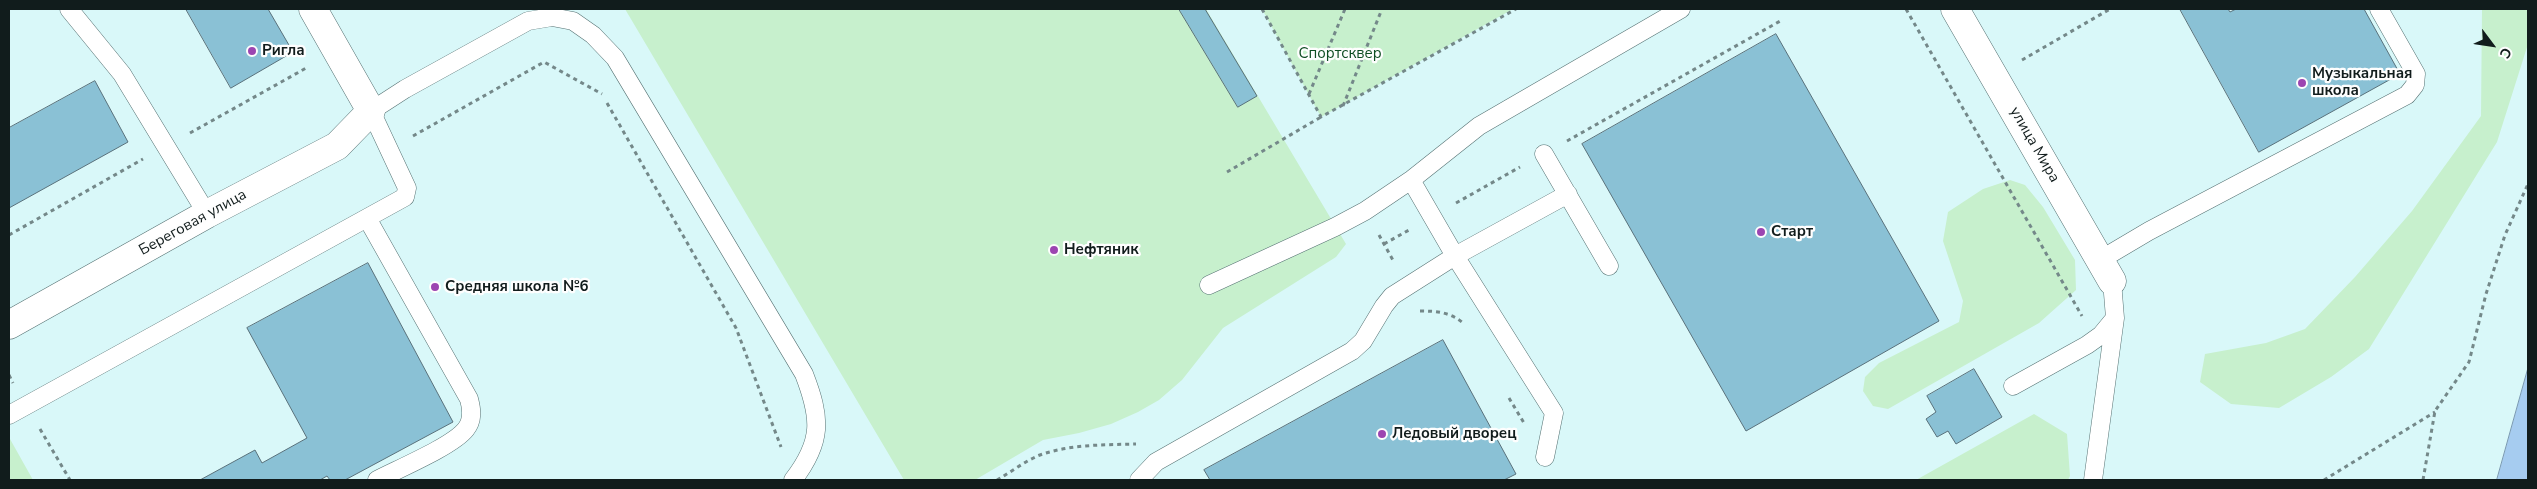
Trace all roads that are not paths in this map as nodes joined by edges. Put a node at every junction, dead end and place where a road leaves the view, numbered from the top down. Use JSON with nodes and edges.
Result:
{"nodes":[{"id":1,"x":69,"y":9,"type":"edge"},
{"id":2,"x":313,"y":9,"type":"edge"},
{"id":3,"x":1681,"y":9,"type":"edge"},
{"id":4,"x":1955,"y":9,"type":"edge"},
{"id":5,"x":2379,"y":9,"type":"edge"},
{"id":6,"x":371,"y":111,"type":"junction"},
{"id":7,"x":1544,"y":154,"type":"road end"},
{"id":8,"x":1411,"y":180,"type":"junction"},
{"id":9,"x":1568,"y":194,"type":"junction"},
{"id":10,"x":207,"y":214,"type":"junction"},
{"id":11,"x":367,"y":218,"type":"junction"},
{"id":12,"x":1454,"y":256,"type":"junction"},
{"id":13,"x":1609,"y":266,"type":"dead end"},
{"id":14,"x":2106,"y":271,"type":"junction"},
{"id":15,"x":1209,"y":285,"type":"dead end"},
{"id":16,"x":2115,"y":318,"type":"junction"},
{"id":17,"x":9,"y":325,"type":"edge"},
{"id":18,"x":2012,"y":386,"type":"dead end"},
{"id":19,"x":9,"y":415,"type":"edge"},
{"id":20,"x":1545,"y":458,"type":"road end"},
{"id":21,"x":797,"y":475,"type":"edge"},
{"id":22,"x":377,"y":480,"type":"edge"},
{"id":23,"x":1139,"y":480,"type":"edge"},
{"id":24,"x":2093,"y":480,"type":"edge"}],
"edges":[{"from":1,"to":10,"type":"lane"},
{"from":2,"to":6,"type":"street"},
{"from":3,"to":8,"type":"lane"},
{"from":4,"to":14,"type":"street","name":"улица Мира"},
{"from":5,"to":14,"type":"lane"},
{"from":6,"to":10,"type":"street","name":"Береговая улица"},
{"from":6,"to":11,"type":"lane"},
{"from":6,"to":21,"type":"lane"},
{"from":7,"to":9,"type":"lane"},
{"from":8,"to":12,"type":"lane"},
{"from":8,"to":15,"type":"lane"},
{"from":9,"to":12,"type":"lane"},
{"from":9,"to":13,"type":"lane"},
{"from":10,"to":17,"type":"street","name":"Береговая улица"},
{"from":11,"to":19,"type":"lane"},
{"from":11,"to":22,"type":"lane"},
{"from":12,"to":20,"type":"lane"},
{"from":12,"to":23,"type":"lane"},
{"from":14,"to":16,"type":"lane"},
{"from":16,"to":18,"type":"lane"},
{"from":16,"to":24,"type":"lane"}]}
